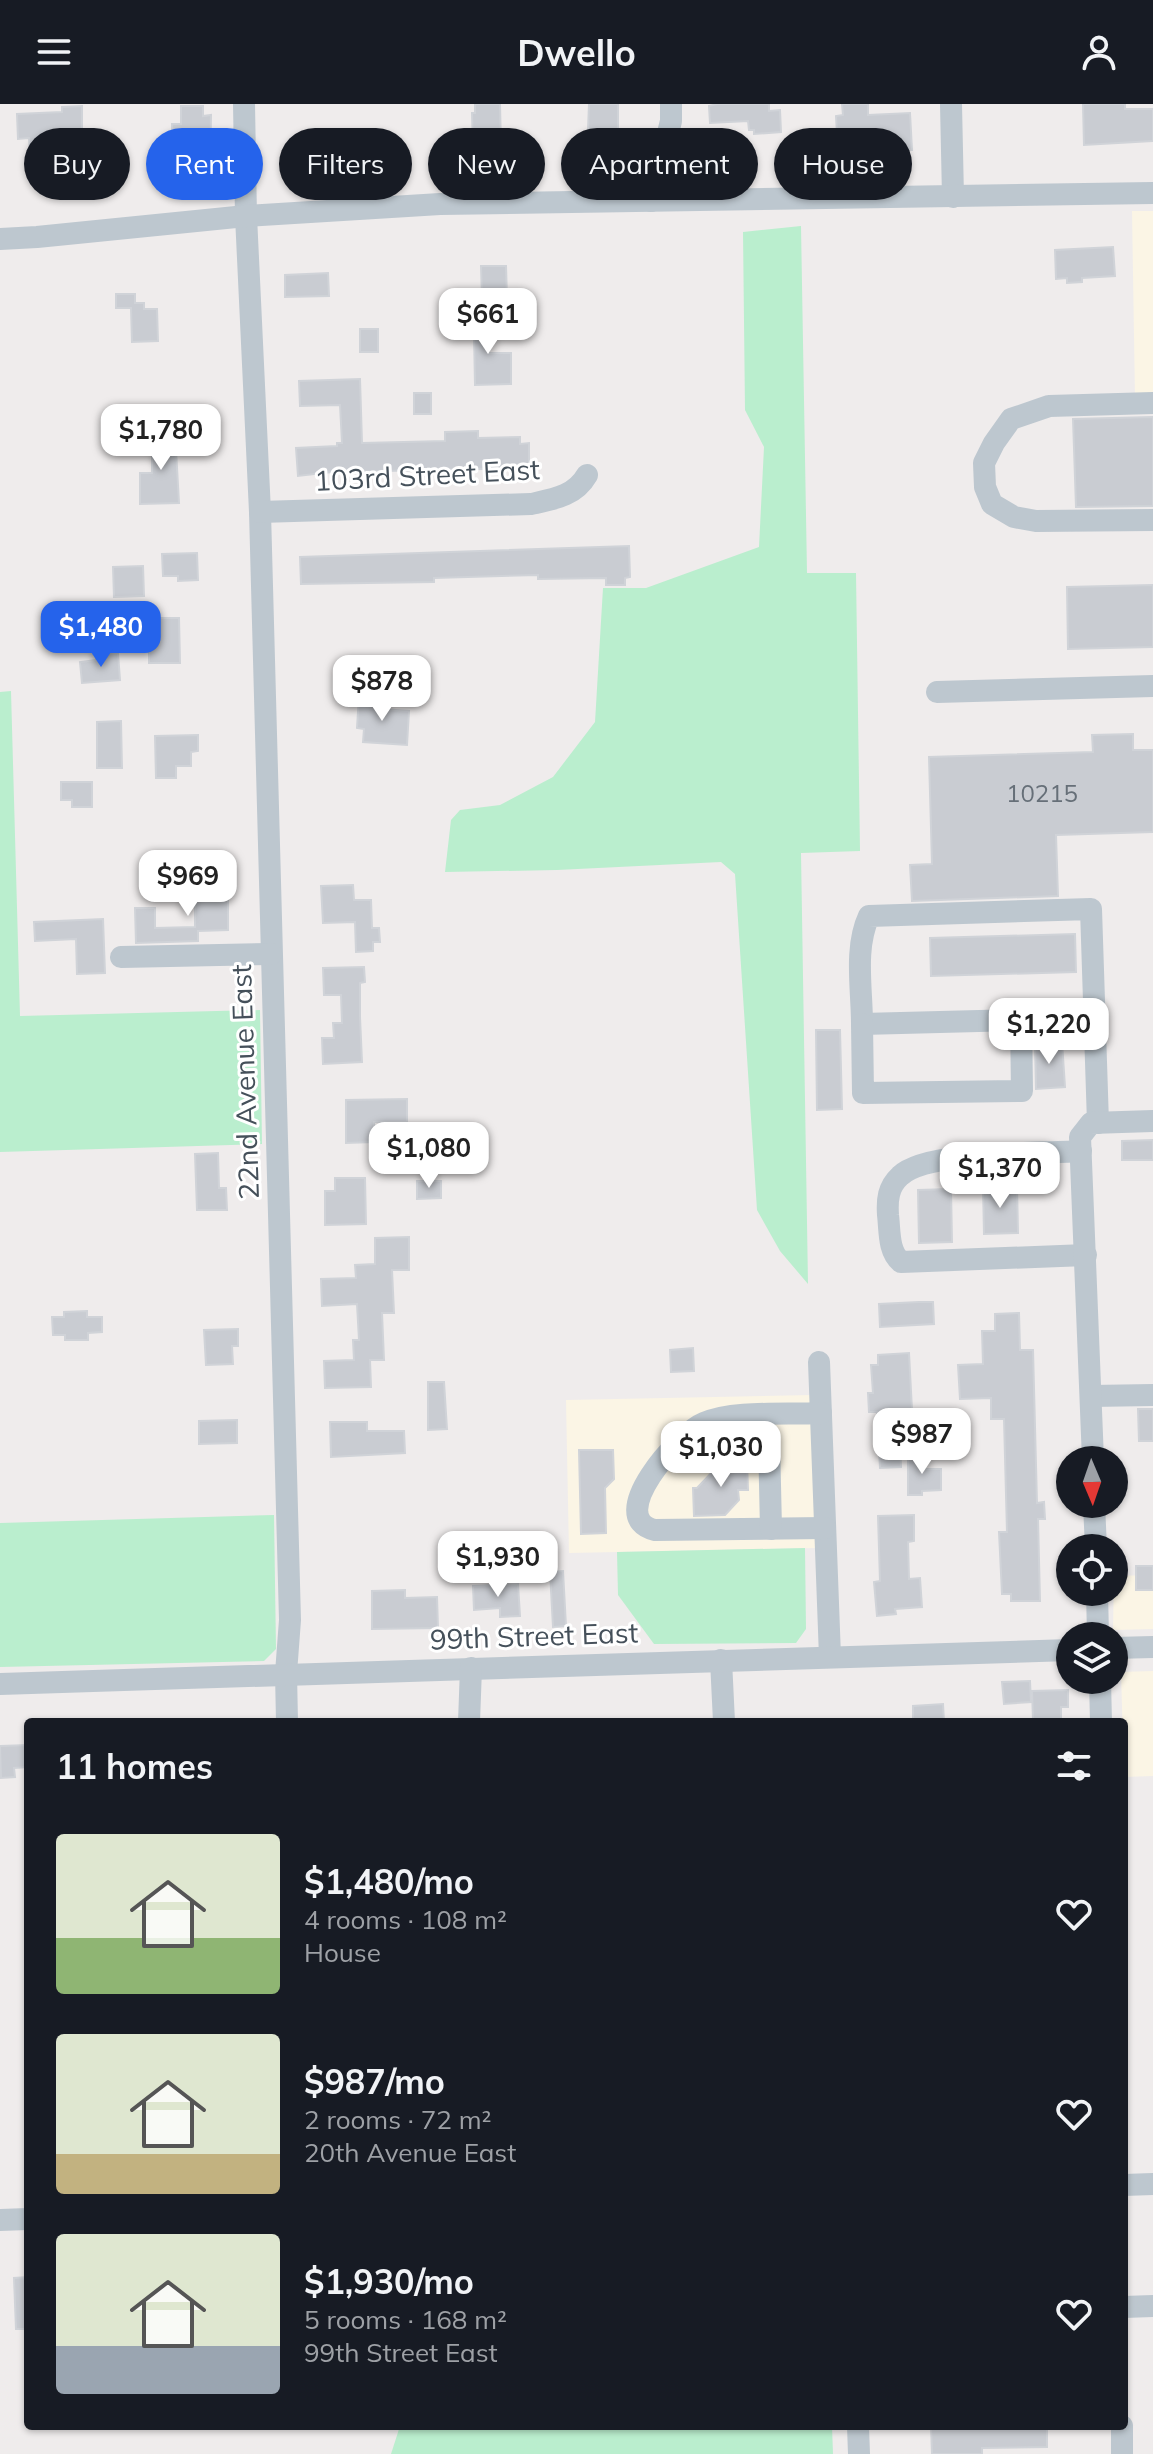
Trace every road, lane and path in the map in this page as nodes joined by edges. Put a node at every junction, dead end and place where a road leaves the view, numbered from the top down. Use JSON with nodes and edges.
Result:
{"nodes":[{"id":1,"x":244,"y":104,"type":"edge"},
{"id":2,"x":671,"y":104,"type":"edge"},
{"id":3,"x":951,"y":104,"type":"edge"},
{"id":4,"x":1153,"y":193,"type":"edge"},
{"id":5,"x":953,"y":197,"type":"junction"},
{"id":6,"x":651,"y":201,"type":"junction"},
{"id":7,"x":246,"y":216,"type":"junction"},
{"id":8,"x":0,"y":239,"type":"edge"},
{"id":9,"x":1153,"y":403,"type":"edge"},
{"id":10,"x":587,"y":475,"type":"dead end"},
{"id":11,"x":260,"y":512,"type":"junction"},
{"id":12,"x":1153,"y":520,"type":"edge"},
{"id":13,"x":1153,"y":686,"type":"edge"},
{"id":14,"x":937,"y":692,"type":"dead end"},
{"id":15,"x":271,"y":954,"type":"junction"},
{"id":16,"x":121,"y":957,"type":"dead end"},
{"id":17,"x":1095,"y":1018,"type":"junction"},
{"id":18,"x":1021,"y":1020,"type":"junction"},
{"id":19,"x":862,"y":1024,"type":"junction"},
{"id":20,"x":1153,"y":1121,"type":"edge"},
{"id":21,"x":1098,"y":1123,"type":"junction"},
{"id":22,"x":1081,"y":1151,"type":"junction"},
{"id":23,"x":1086,"y":1255,"type":"junction"},
{"id":24,"x":819,"y":1362,"type":"dead end"},
{"id":25,"x":1153,"y":1395,"type":"edge"},
{"id":26,"x":1091,"y":1396,"type":"junction"},
{"id":27,"x":821,"y":1413,"type":"junction"},
{"id":28,"x":769,"y":1440,"type":"dead end"},
{"id":29,"x":1093,"y":1446,"type":"edge"},
{"id":30,"x":825,"y":1528,"type":"junction"},
{"id":31,"x":771,"y":1529,"type":"junction"},
{"id":32,"x":1153,"y":1647,"type":"edge"},
{"id":33,"x":1128,"y":1648,"type":"edge"},
{"id":34,"x":1056,"y":1650,"type":"edge"},
{"id":35,"x":830,"y":1657,"type":"junction"},
{"id":36,"x":721,"y":1660,"type":"junction"},
{"id":37,"x":471,"y":1668,"type":"junction"},
{"id":38,"x":286,"y":1673,"type":"junction"},
{"id":39,"x":0,"y":1684,"type":"edge"},
{"id":40,"x":1100,"y":1694,"type":"edge"},
{"id":41,"x":287,"y":1718,"type":"edge"},
{"id":42,"x":469,"y":1718,"type":"edge"},
{"id":43,"x":724,"y":1718,"type":"edge"},
{"id":44,"x":1101,"y":1718,"type":"edge"},
{"id":45,"x":1153,"y":2184,"type":"edge"},
{"id":46,"x":1128,"y":2185,"type":"edge"},
{"id":47,"x":24,"y":2219,"type":"edge"},
{"id":48,"x":0,"y":2220,"type":"edge"},
{"id":49,"x":1153,"y":2306,"type":"edge"},
{"id":50,"x":1128,"y":2307,"type":"edge"},
{"id":51,"x":858,"y":2430,"type":"edge"},
{"id":52,"x":1122,"y":2430,"type":"edge"},
{"id":53,"x":859,"y":2454,"type":"edge"},
{"id":54,"x":1122,"y":2454,"type":"edge"}],
"edges":[{"from":1,"to":7,"type":"street","name":"22nd Avenue East"},
{"from":2,"to":6,"type":"street"},
{"from":3,"to":5,"type":"street"},
{"from":4,"to":5,"type":"street"},
{"from":5,"to":6,"type":"street"},
{"from":6,"to":7,"type":"street"},
{"from":7,"to":8,"type":"street"},
{"from":7,"to":11,"type":"street","name":"22nd Avenue East"},
{"from":9,"to":12,"type":"street"},
{"from":10,"to":11,"type":"street","name":"103rd Street East"},
{"from":11,"to":15,"type":"street","name":"22nd Avenue East"},
{"from":13,"to":14,"type":"street"},
{"from":15,"to":16,"type":"street"},
{"from":15,"to":38,"type":"street","name":"22nd Avenue East"},
{"from":17,"to":18,"type":"street"},
{"from":17,"to":19,"type":"street"},
{"from":17,"to":21,"type":"street"},
{"from":18,"to":19,"type":"street"},
{"from":18,"to":19,"type":"street"},
{"from":20,"to":21,"type":"street"},
{"from":21,"to":22,"type":"street"},
{"from":22,"to":23,"type":"street"},
{"from":22,"to":23,"type":"street"},
{"from":23,"to":26,"type":"street"},
{"from":24,"to":27,"type":"street"},
{"from":25,"to":26,"type":"street"},
{"from":26,"to":29,"type":"street"},
{"from":27,"to":30,"type":"street"},
{"from":27,"to":31,"type":"street"},
{"from":28,"to":31,"type":"street"},
{"from":30,"to":31,"type":"street"},
{"from":30,"to":35,"type":"street"},
{"from":32,"to":33,"type":"street"},
{"from":34,"to":35,"type":"street","name":"99th Street East"},
{"from":35,"to":36,"type":"street","name":"99th Street East"},
{"from":36,"to":37,"type":"street","name":"99th Street East"},
{"from":36,"to":43,"type":"street"},
{"from":37,"to":38,"type":"street","name":"99th Street East"},
{"from":37,"to":42,"type":"street"},
{"from":38,"to":39,"type":"street","name":"99th Street East"},
{"from":38,"to":41,"type":"street","name":"22nd Avenue East"},
{"from":40,"to":44,"type":"street"},
{"from":45,"to":46,"type":"street"},
{"from":47,"to":48,"type":"street"},
{"from":49,"to":50,"type":"street"},
{"from":51,"to":53,"type":"street"},
{"from":52,"to":54,"type":"street"}]}
